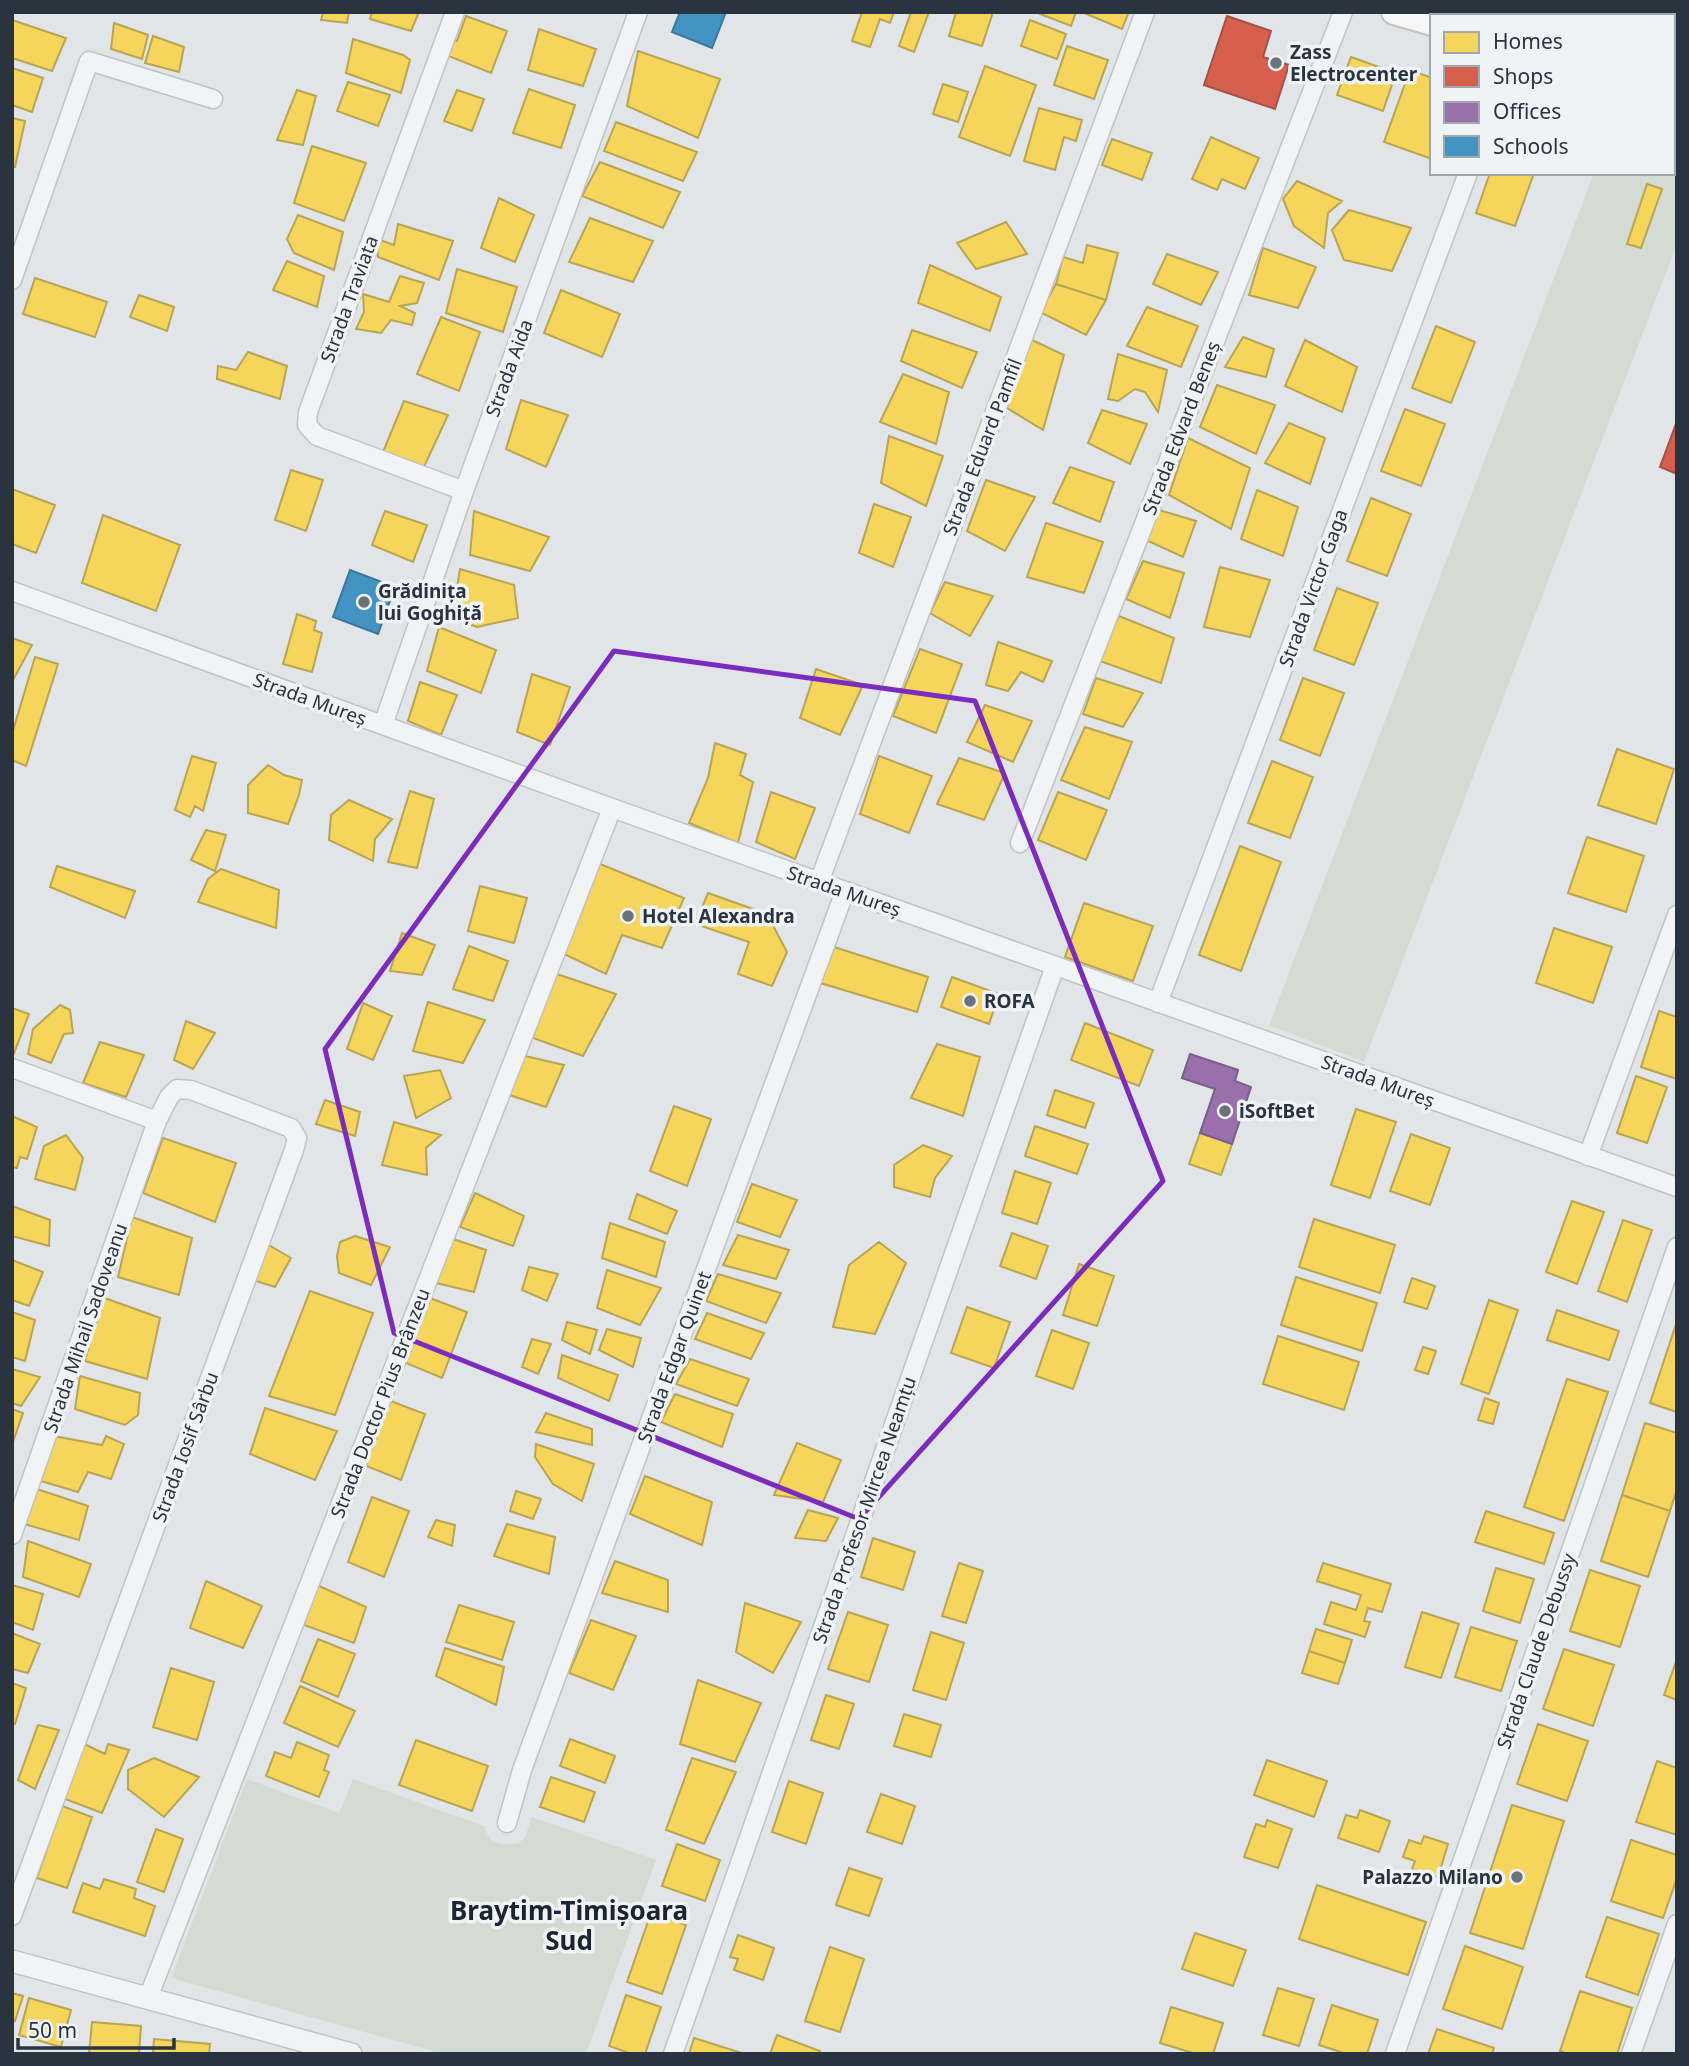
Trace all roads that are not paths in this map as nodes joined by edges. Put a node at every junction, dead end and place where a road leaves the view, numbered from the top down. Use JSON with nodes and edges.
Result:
{"nodes":[{"id":1,"x":455,"y":12,"type":"edge"},
{"id":2,"x":1145,"y":12,"type":"edge"},
{"id":3,"x":1343,"y":12,"type":"edge"},
{"id":4,"x":1394,"y":12,"type":"edge"},
{"id":5,"x":632,"y":14,"type":"edge"},
{"id":6,"x":1430,"y":22,"type":"edge"},
{"id":7,"x":213,"y":99,"type":"dead end"},
{"id":8,"x":1467,"y":175,"type":"edge"},
{"id":9,"x":12,"y":280,"type":"edge"},
{"id":10,"x":464,"y":491,"type":"junction"},
{"id":11,"x":12,"y":591,"type":"edge"},
{"id":12,"x":383,"y":725,"type":"junction"},
{"id":13,"x":612,"y":808,"type":"junction"},
{"id":14,"x":1020,"y":843,"type":"dead end"},
{"id":15,"x":819,"y":882,"type":"junction"},
{"id":16,"x":845,"y":891,"type":"junction"},
{"id":17,"x":1677,"y":915,"type":"edge"},
{"id":18,"x":1055,"y":966,"type":"junction"},
{"id":19,"x":1158,"y":1003,"type":"junction"},
{"id":20,"x":12,"y":1068,"type":"edge"},
{"id":21,"x":158,"y":1121,"type":"junction"},
{"id":22,"x":1588,"y":1156,"type":"junction"},
{"id":23,"x":1677,"y":1187,"type":"edge"},
{"id":24,"x":1677,"y":1247,"type":"edge"},
{"id":25,"x":12,"y":1535,"type":"edge"},
{"id":26,"x":507,"y":1823,"type":"dead end"},
{"id":27,"x":12,"y":1916,"type":"edge"},
{"id":28,"x":1677,"y":1924,"type":"edge"},
{"id":29,"x":12,"y":1961,"type":"edge"},
{"id":30,"x":148,"y":1998,"type":"junction"},
{"id":31,"x":351,"y":2054,"type":"edge"},
{"id":32,"x":673,"y":2054,"type":"edge"},
{"id":33,"x":1395,"y":2054,"type":"edge"},
{"id":34,"x":1631,"y":2054,"type":"edge"}],
"edges":[{"from":1,"to":10,"type":"street","name":"Strada Traviata"},
{"from":2,"to":15,"type":"street","name":"Strada Eduard Pamfil"},
{"from":3,"to":14,"type":"street","name":"Strada Edvard Beneș"},
{"from":4,"to":6,"type":"main road"},
{"from":5,"to":10,"type":"street","name":"Strada Aida"},
{"from":7,"to":9,"type":"street"},
{"from":8,"to":19,"type":"street","name":"Strada Victor Gaga"},
{"from":10,"to":12,"type":"street","name":"Strada Aida"},
{"from":11,"to":12,"type":"street","name":"Strada Mureș"},
{"from":12,"to":13,"type":"street","name":"Strada Mureș"},
{"from":13,"to":15,"type":"street","name":"Strada Mureș"},
{"from":13,"to":30,"type":"street","name":"Strada Doctor Pius Brânzeu"},
{"from":15,"to":16,"type":"street","name":"Strada Mureș"},
{"from":16,"to":18,"type":"street","name":"Strada Mureș"},
{"from":16,"to":26,"type":"street","name":"Strada Edgar Quinet"},
{"from":17,"to":22,"type":"street"},
{"from":18,"to":19,"type":"street","name":"Strada Mureș"},
{"from":18,"to":32,"type":"street","name":"Strada Profesor Mircea Neamțu"},
{"from":19,"to":22,"type":"street","name":"Strada Mureș"},
{"from":20,"to":21,"type":"street"},
{"from":21,"to":25,"type":"street","name":"Strada Mihail Sadoveanu"},
{"from":21,"to":27,"type":"street","name":"Strada Iosif Sârbu"},
{"from":22,"to":23,"type":"street","name":"Strada Mureș"},
{"from":24,"to":33,"type":"street","name":"Strada Claude Debussy"},
{"from":28,"to":34,"type":"street"},
{"from":29,"to":30,"type":"street"},
{"from":30,"to":31,"type":"street"}]}
